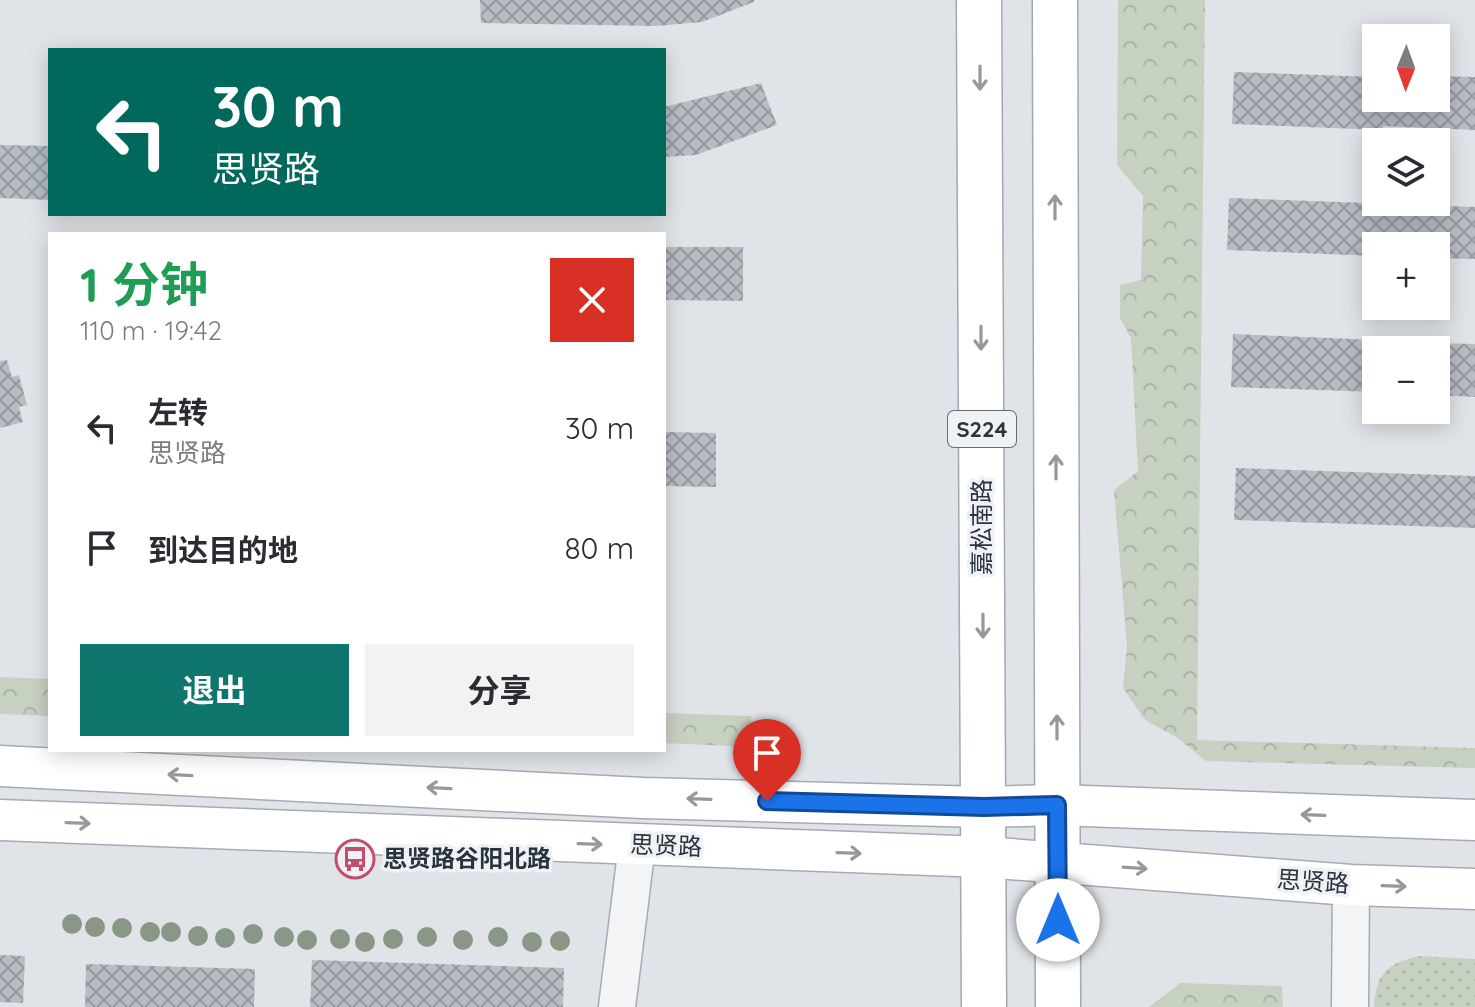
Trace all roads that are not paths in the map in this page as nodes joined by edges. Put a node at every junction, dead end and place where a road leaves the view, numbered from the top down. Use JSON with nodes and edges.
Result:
{"nodes":[{"id":1,"x":979,"y":0,"type":"edge"},
{"id":2,"x":1055,"y":0,"type":"edge"},
{"id":3,"x":0,"y":766,"type":"edge"},
{"id":4,"x":1057,"y":805,"type":"junction"},
{"id":5,"x":984,"y":807,"type":"junction"},
{"id":6,"x":0,"y":820,"type":"edge"},
{"id":7,"x":1475,"y":820,"type":"edge"},
{"id":8,"x":637,"y":845,"type":"junction"},
{"id":9,"x":984,"y":857,"type":"junction"},
{"id":10,"x":1057,"y":862,"type":"junction"},
{"id":11,"x":1351,"y":885,"type":"junction"},
{"id":12,"x":1475,"y":889,"type":"edge"},
{"id":13,"x":617,"y":1007,"type":"edge"},
{"id":14,"x":984,"y":1007,"type":"edge"},
{"id":15,"x":1058,"y":1007,"type":"edge"},
{"id":16,"x":1350,"y":1007,"type":"edge"}],
"edges":[{"from":1,"to":5,"type":"main road","name":"嘉松南路","number":"S224","one_way":true},
{"from":4,"to":2,"type":"main road","one_way":true},
{"from":5,"to":3,"type":"main road","name":"思贤路","one_way":true},
{"from":4,"to":5,"type":"main road","name":"思贤路"},
{"from":7,"to":4,"type":"main road","name":"思贤路","one_way":true},
{"from":4,"to":10,"type":"main road"},
{"from":5,"to":9,"type":"main road","name":"嘉松南路","number":"S224"},
{"from":6,"to":8,"type":"main road","name":"思贤路","one_way":true},
{"from":8,"to":9,"type":"main road","name":"思贤路","one_way":true},
{"from":8,"to":13,"type":"street"},
{"from":9,"to":10,"type":"main road","name":"思贤路"},
{"from":9,"to":14,"type":"main road","name":"嘉松南路","number":"S224"},
{"from":10,"to":11,"type":"main road","name":"思贤路","one_way":true},
{"from":10,"to":15,"type":"main road"},
{"from":11,"to":12,"type":"main road","name":"思贤路","one_way":true},
{"from":11,"to":16,"type":"street"}]}
